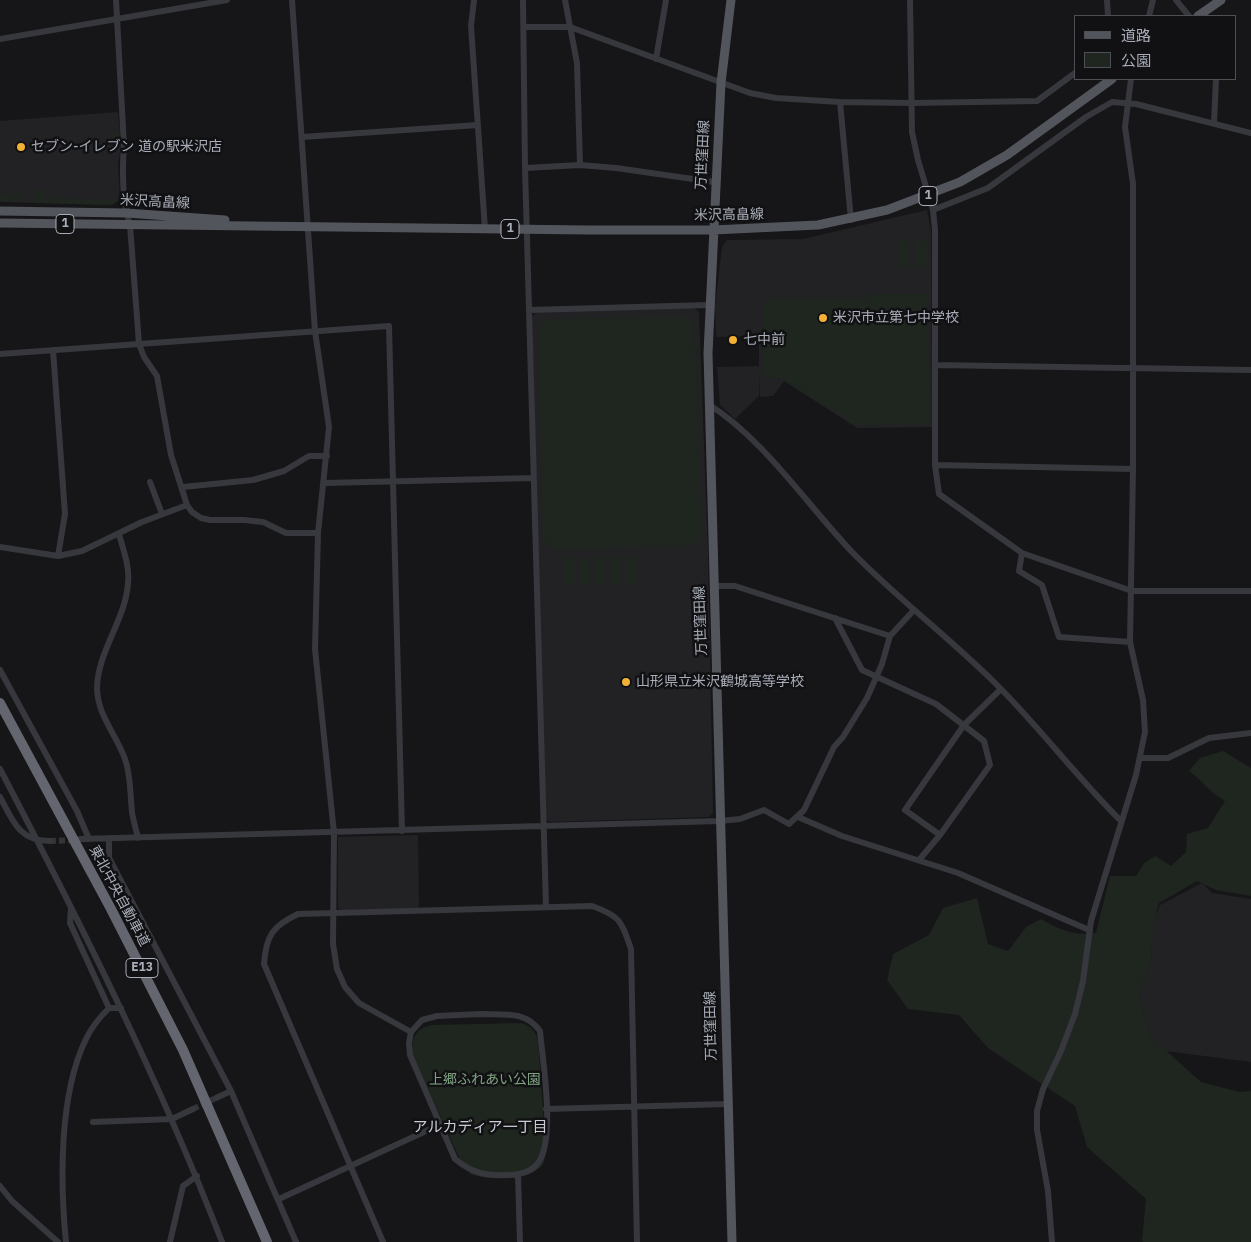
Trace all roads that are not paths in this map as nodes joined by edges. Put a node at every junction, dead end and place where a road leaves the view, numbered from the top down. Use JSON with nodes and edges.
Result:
{"nodes":[{"id":1,"x":116,"y":0,"type":"edge"},
{"id":2,"x":227,"y":0,"type":"edge"},
{"id":3,"x":292,"y":0,"type":"edge"},
{"id":4,"x":474,"y":0,"type":"edge"},
{"id":5,"x":523,"y":0,"type":"edge"},
{"id":6,"x":565,"y":0,"type":"edge"},
{"id":7,"x":666,"y":0,"type":"edge"},
{"id":8,"x":731,"y":0,"type":"edge"},
{"id":9,"x":910,"y":0,"type":"edge"},
{"id":10,"x":1108,"y":0,"type":"edge"},
{"id":11,"x":1153,"y":0,"type":"edge"},
{"id":12,"x":1176,"y":0,"type":"edge"},
{"id":13,"x":1221,"y":0,"type":"edge"},
{"id":14,"x":1108,"y":15,"type":"edge"},
{"id":15,"x":1149,"y":15,"type":"edge"},
{"id":16,"x":1188,"y":15,"type":"edge"},
{"id":17,"x":1199,"y":15,"type":"edge"},
{"id":18,"x":117,"y":20,"type":"junction"},
{"id":19,"x":570,"y":27,"type":"junction"},
{"id":20,"x":524,"y":28,"type":"junction"},
{"id":21,"x":0,"y":39,"type":"edge"},
{"id":22,"x":656,"y":59,"type":"junction"},
{"id":23,"x":1074,"y":74,"type":"edge"},
{"id":24,"x":1111,"y":80,"type":"edge"},
{"id":25,"x":1131,"y":80,"type":"edge"},
{"id":26,"x":1216,"y":80,"type":"edge"},
{"id":27,"x":721,"y":83,"type":"junction"},
{"id":28,"x":840,"y":102,"type":"junction"},
{"id":29,"x":912,"y":104,"type":"junction"},
{"id":30,"x":1127,"y":104,"type":"junction"},
{"id":31,"x":1214,"y":124,"type":"junction"},
{"id":32,"x":478,"y":125,"type":"junction"},
{"id":33,"x":1251,"y":133,"type":"edge"},
{"id":34,"x":302,"y":137,"type":"junction"},
{"id":35,"x":580,"y":165,"type":"junction"},
{"id":36,"x":524,"y":168,"type":"junction"},
{"id":37,"x":714,"y":182,"type":"junction"},
{"id":38,"x":928,"y":196,"type":"junction"},
{"id":39,"x":933,"y":210,"type":"junction"},
{"id":40,"x":0,"y":211,"type":"edge"},
{"id":41,"x":126,"y":213,"type":"junction"},
{"id":42,"x":851,"y":220,"type":"junction"},
{"id":43,"x":0,"y":223,"type":"edge"},
{"id":44,"x":130,"y":225,"type":"junction"},
{"id":45,"x":308,"y":226,"type":"junction"},
{"id":46,"x":485,"y":229,"type":"junction"},
{"id":47,"x":526,"y":229,"type":"junction"},
{"id":48,"x":713,"y":230,"type":"junction"},
{"id":49,"x":708,"y":305,"type":"junction"},
{"id":50,"x":529,"y":310,"type":"junction"},
{"id":51,"x":315,"y":331,"type":"junction"},
{"id":52,"x":139,"y":344,"type":"junction"},
{"id":53,"x":53,"y":350,"type":"junction"},
{"id":54,"x":0,"y":354,"type":"edge"},
{"id":55,"x":935,"y":365,"type":"junction"},
{"id":56,"x":1133,"y":368,"type":"junction"},
{"id":57,"x":1251,"y":370,"type":"edge"},
{"id":58,"x":708,"y":404,"type":"junction"},
{"id":59,"x":327,"y":456,"type":"junction"},
{"id":60,"x":935,"y":465,"type":"junction"},
{"id":61,"x":1134,"y":469,"type":"junction"},
{"id":62,"x":533,"y":478,"type":"junction"},
{"id":63,"x":150,"y":482,"type":"dead end"},
{"id":64,"x":393,"y":482,"type":"junction"},
{"id":65,"x":325,"y":483,"type":"junction"},
{"id":66,"x":183,"y":487,"type":"junction"},
{"id":67,"x":187,"y":505,"type":"junction"},
{"id":68,"x":162,"y":514,"type":"junction"},
{"id":69,"x":318,"y":533,"type":"junction"},
{"id":70,"x":119,"y":534,"type":"junction"},
{"id":71,"x":0,"y":547,"type":"edge"},
{"id":72,"x":1022,"y":553,"type":"junction"},
{"id":73,"x":58,"y":556,"type":"junction"},
{"id":74,"x":714,"y":586,"type":"junction"},
{"id":75,"x":1132,"y":591,"type":"junction"},
{"id":76,"x":1251,"y":591,"type":"edge"},
{"id":77,"x":913,"y":611,"type":"junction"},
{"id":78,"x":835,"y":618,"type":"junction"},
{"id":79,"x":890,"y":636,"type":"junction"},
{"id":80,"x":1130,"y":642,"type":"junction"},
{"id":81,"x":0,"y":670,"type":"edge"},
{"id":82,"x":877,"y":676,"type":"junction"},
{"id":83,"x":1001,"y":689,"type":"junction"},
{"id":84,"x":0,"y":703,"type":"edge"},
{"id":85,"x":0,"y":717,"type":"edge"},
{"id":86,"x":964,"y":725,"type":"junction"},
{"id":87,"x":1251,"y":733,"type":"edge"},
{"id":88,"x":1140,"y":758,"type":"junction"},
{"id":89,"x":0,"y":769,"type":"edge"},
{"id":90,"x":0,"y":797,"type":"edge"},
{"id":91,"x":798,"y":817,"type":"junction"},
{"id":92,"x":720,"y":821,"type":"junction"},
{"id":93,"x":1121,"y":821,"type":"junction"},
{"id":94,"x":543,"y":826,"type":"junction"},
{"id":95,"x":402,"y":831,"type":"junction"},
{"id":96,"x":334,"y":832,"type":"junction"},
{"id":97,"x":940,"y":836,"type":"junction"},
{"id":98,"x":108,"y":838,"type":"junction"},
{"id":99,"x":138,"y":838,"type":"junction"},
{"id":100,"x":80,"y":839,"type":"tunnel mouth"},
{"id":101,"x":90,"y":839,"type":"junction"},
{"id":102,"x":38,"y":841,"type":"junction"},
{"id":103,"x":50,"y":841,"type":"tunnel mouth"},
{"id":104,"x":919,"y":860,"type":"junction"},
{"id":105,"x":72,"y":907,"type":"junction"},
{"id":106,"x":546,"y":907,"type":"junction"},
{"id":107,"x":332,"y":912,"type":"junction"},
{"id":108,"x":1089,"y":930,"type":"junction"},
{"id":109,"x":108,"y":1008,"type":"junction"},
{"id":110,"x":121,"y":1008,"type":"junction"},
{"id":111,"x":411,"y":1032,"type":"junction"},
{"id":112,"x":231,"y":1091,"type":"junction"},
{"id":113,"x":216,"y":1098,"type":"tunnel mouth"},
{"id":114,"x":727,"y":1104,"type":"junction"},
{"id":115,"x":634,"y":1107,"type":"junction"},
{"id":116,"x":194,"y":1109,"type":"tunnel mouth"},
{"id":117,"x":546,"y":1109,"type":"junction"},
{"id":118,"x":172,"y":1119,"type":"junction"},
{"id":119,"x":93,"y":1122,"type":"dead end"},
{"id":120,"x":439,"y":1125,"type":"junction"},
{"id":121,"x":350,"y":1164,"type":"junction"},
{"id":122,"x":518,"y":1175,"type":"junction"},
{"id":123,"x":197,"y":1176,"type":"junction"},
{"id":124,"x":0,"y":1186,"type":"edge"},
{"id":125,"x":279,"y":1199,"type":"junction"},
{"id":126,"x":58,"y":1242,"type":"edge"},
{"id":127,"x":66,"y":1242,"type":"edge"},
{"id":128,"x":170,"y":1242,"type":"edge"},
{"id":129,"x":222,"y":1242,"type":"edge"},
{"id":130,"x":261,"y":1242,"type":"edge"},
{"id":131,"x":267,"y":1242,"type":"edge"},
{"id":132,"x":296,"y":1242,"type":"edge"},
{"id":133,"x":383,"y":1242,"type":"edge"},
{"id":134,"x":520,"y":1242,"type":"edge"},
{"id":135,"x":637,"y":1242,"type":"edge"},
{"id":136,"x":732,"y":1242,"type":"edge"},
{"id":137,"x":1052,"y":1242,"type":"edge"}],
"edges":[{"from":1,"to":18,"type":"street"},
{"from":2,"to":18,"type":"street"},
{"from":3,"to":34,"type":"street"},
{"from":4,"to":32,"type":"street"},
{"from":5,"to":20,"type":"street"},
{"from":6,"to":19,"type":"street"},
{"from":7,"to":22,"type":"street"},
{"from":8,"to":27,"type":"main road","name":"万世窪田線"},
{"from":9,"to":29,"type":"street"},
{"from":10,"to":14,"type":"street"},
{"from":11,"to":15,"type":"street"},
{"from":12,"to":16,"type":"street"},
{"from":13,"to":17,"type":"main road"},
{"from":18,"to":21,"type":"street"},
{"from":18,"to":41,"type":"street"},
{"from":19,"to":20,"type":"street"},
{"from":19,"to":22,"type":"street"},
{"from":19,"to":35,"type":"street"},
{"from":20,"to":36,"type":"street"},
{"from":22,"to":27,"type":"street"},
{"from":23,"to":29,"type":"street"},
{"from":24,"to":38,"type":"main road","name":"米沢高畠線","number":"1"},
{"from":25,"to":30,"type":"street"},
{"from":26,"to":31,"type":"street"},
{"from":27,"to":28,"type":"street"},
{"from":27,"to":37,"type":"main road","name":"万世窪田線"},
{"from":28,"to":29,"type":"street"},
{"from":28,"to":42,"type":"street"},
{"from":29,"to":38,"type":"street"},
{"from":30,"to":31,"type":"street"},
{"from":30,"to":39,"type":"street"},
{"from":30,"to":56,"type":"street"},
{"from":31,"to":33,"type":"street"},
{"from":32,"to":34,"type":"street"},
{"from":32,"to":46,"type":"street"},
{"from":34,"to":45,"type":"street"},
{"from":35,"to":36,"type":"street"},
{"from":35,"to":37,"type":"street"},
{"from":36,"to":47,"type":"street"},
{"from":37,"to":48,"type":"main road","name":"万世窪田線"},
{"from":38,"to":39,"type":"street"},
{"from":38,"to":42,"type":"main road","name":"米沢高畠線","number":"1"},
{"from":39,"to":55,"type":"street"},
{"from":40,"to":41,"type":"main road","name":"米沢高畠線","number":"1"},
{"from":41,"to":44,"type":"street"},
{"from":41,"to":45,"type":"main road","name":"米沢高畠線","number":"1"},
{"from":42,"to":48,"type":"main road","name":"米沢高畠線","number":"1"},
{"from":43,"to":44,"type":"main road","name":"米沢高畠線","number":"1"},
{"from":44,"to":45,"type":"main road","name":"米沢高畠線","number":"1"},
{"from":44,"to":52,"type":"street"},
{"from":45,"to":46,"type":"main road","name":"米沢高畠線","number":"1"},
{"from":45,"to":51,"type":"street"},
{"from":46,"to":47,"type":"main road","name":"米沢高畠線","number":"1"},
{"from":47,"to":48,"type":"main road","name":"米沢高畠線","number":"1"},
{"from":47,"to":50,"type":"street"},
{"from":48,"to":49,"type":"main road","name":"万世窪田線"},
{"from":49,"to":50,"type":"street"},
{"from":49,"to":58,"type":"main road","name":"万世窪田線"},
{"from":50,"to":62,"type":"street"},
{"from":51,"to":52,"type":"street"},
{"from":51,"to":59,"type":"street"},
{"from":51,"to":64,"type":"street"},
{"from":52,"to":53,"type":"street"},
{"from":52,"to":66,"type":"street"},
{"from":53,"to":54,"type":"street"},
{"from":53,"to":73,"type":"street"},
{"from":55,"to":56,"type":"street"},
{"from":55,"to":60,"type":"street"},
{"from":56,"to":57,"type":"street"},
{"from":56,"to":61,"type":"street"},
{"from":58,"to":74,"type":"main road","name":"万世窪田線"},
{"from":58,"to":77,"type":"street"},
{"from":59,"to":65,"type":"street"},
{"from":59,"to":66,"type":"street"},
{"from":60,"to":61,"type":"street"},
{"from":60,"to":72,"type":"street"},
{"from":61,"to":75,"type":"street"},
{"from":62,"to":64,"type":"street"},
{"from":62,"to":94,"type":"street"},
{"from":63,"to":68,"type":"street"},
{"from":64,"to":65,"type":"street"},
{"from":64,"to":95,"type":"street"},
{"from":65,"to":69,"type":"street"},
{"from":66,"to":67,"type":"street"},
{"from":67,"to":68,"type":"street"},
{"from":67,"to":69,"type":"street"},
{"from":68,"to":70,"type":"street"},
{"from":69,"to":96,"type":"street"},
{"from":70,"to":73,"type":"street"},
{"from":70,"to":99,"type":"street"},
{"from":71,"to":73,"type":"street"},
{"from":72,"to":75,"type":"street"},
{"from":72,"to":80,"type":"street"},
{"from":74,"to":78,"type":"street"},
{"from":74,"to":92,"type":"main road","name":"万世窪田線"},
{"from":75,"to":76,"type":"street"},
{"from":75,"to":80,"type":"street"},
{"from":77,"to":79,"type":"street"},
{"from":77,"to":83,"type":"street"},
{"from":78,"to":79,"type":"street"},
{"from":78,"to":82,"type":"street"},
{"from":79,"to":82,"type":"street"},
{"from":80,"to":88,"type":"street"},
{"from":81,"to":101,"type":"street"},
{"from":82,"to":86,"type":"street"},
{"from":82,"to":91,"type":"street"},
{"from":83,"to":86,"type":"street"},
{"from":83,"to":93,"type":"street"},
{"from":84,"to":131,"type":"highway","name":"東北中央自動車道","number":"E13"},
{"from":85,"to":130,"type":"highway","name":"東北中央自動車道","number":"E13"},
{"from":86,"to":97,"type":"street"},
{"from":86,"to":97,"type":"street"},
{"from":87,"to":88,"type":"street"},
{"from":88,"to":93,"type":"street"},
{"from":89,"to":102,"type":"street"},
{"from":90,"to":102,"type":"street"},
{"from":91,"to":92,"type":"street"},
{"from":91,"to":104,"type":"street"},
{"from":92,"to":94,"type":"street"},
{"from":92,"to":114,"type":"main road","name":"万世窪田線"},
{"from":93,"to":108,"type":"street"},
{"from":94,"to":95,"type":"street"},
{"from":94,"to":106,"type":"street"},
{"from":95,"to":96,"type":"street"},
{"from":96,"to":99,"type":"street"},
{"from":96,"to":107,"type":"street"},
{"from":97,"to":104,"type":"street"},
{"from":98,"to":99,"type":"street"},
{"from":98,"to":101,"type":"street"},
{"from":98,"to":112,"type":"street"},
{"from":100,"to":101,"type":"street"},
{"from":102,"to":103,"type":"street"},
{"from":102,"to":105,"type":"street"},
{"from":104,"to":108,"type":"street"},
{"from":105,"to":109,"type":"street"},
{"from":105,"to":110,"type":"street"},
{"from":106,"to":107,"type":"street"},
{"from":106,"to":115,"type":"street"},
{"from":107,"to":111,"type":"street"},
{"from":107,"to":121,"type":"street"},
{"from":108,"to":137,"type":"street"},
{"from":109,"to":110,"type":"street"},
{"from":109,"to":127,"type":"street"},
{"from":110,"to":118,"type":"street"},
{"from":111,"to":117,"type":"street"},
{"from":111,"to":120,"type":"street"},
{"from":112,"to":113,"type":"street"},
{"from":112,"to":125,"type":"street"},
{"from":114,"to":115,"type":"street"},
{"from":114,"to":136,"type":"main road","name":"万世窪田線"},
{"from":115,"to":117,"type":"street"},
{"from":115,"to":135,"type":"street"},
{"from":116,"to":118,"type":"street"},
{"from":117,"to":122,"type":"street"},
{"from":118,"to":119,"type":"street"},
{"from":118,"to":123,"type":"street"},
{"from":120,"to":121,"type":"street"},
{"from":120,"to":122,"type":"street"},
{"from":121,"to":125,"type":"street"},
{"from":121,"to":133,"type":"street"},
{"from":122,"to":134,"type":"street"},
{"from":123,"to":128,"type":"street"},
{"from":123,"to":129,"type":"street"},
{"from":124,"to":126,"type":"street"},
{"from":125,"to":132,"type":"street"}]}
